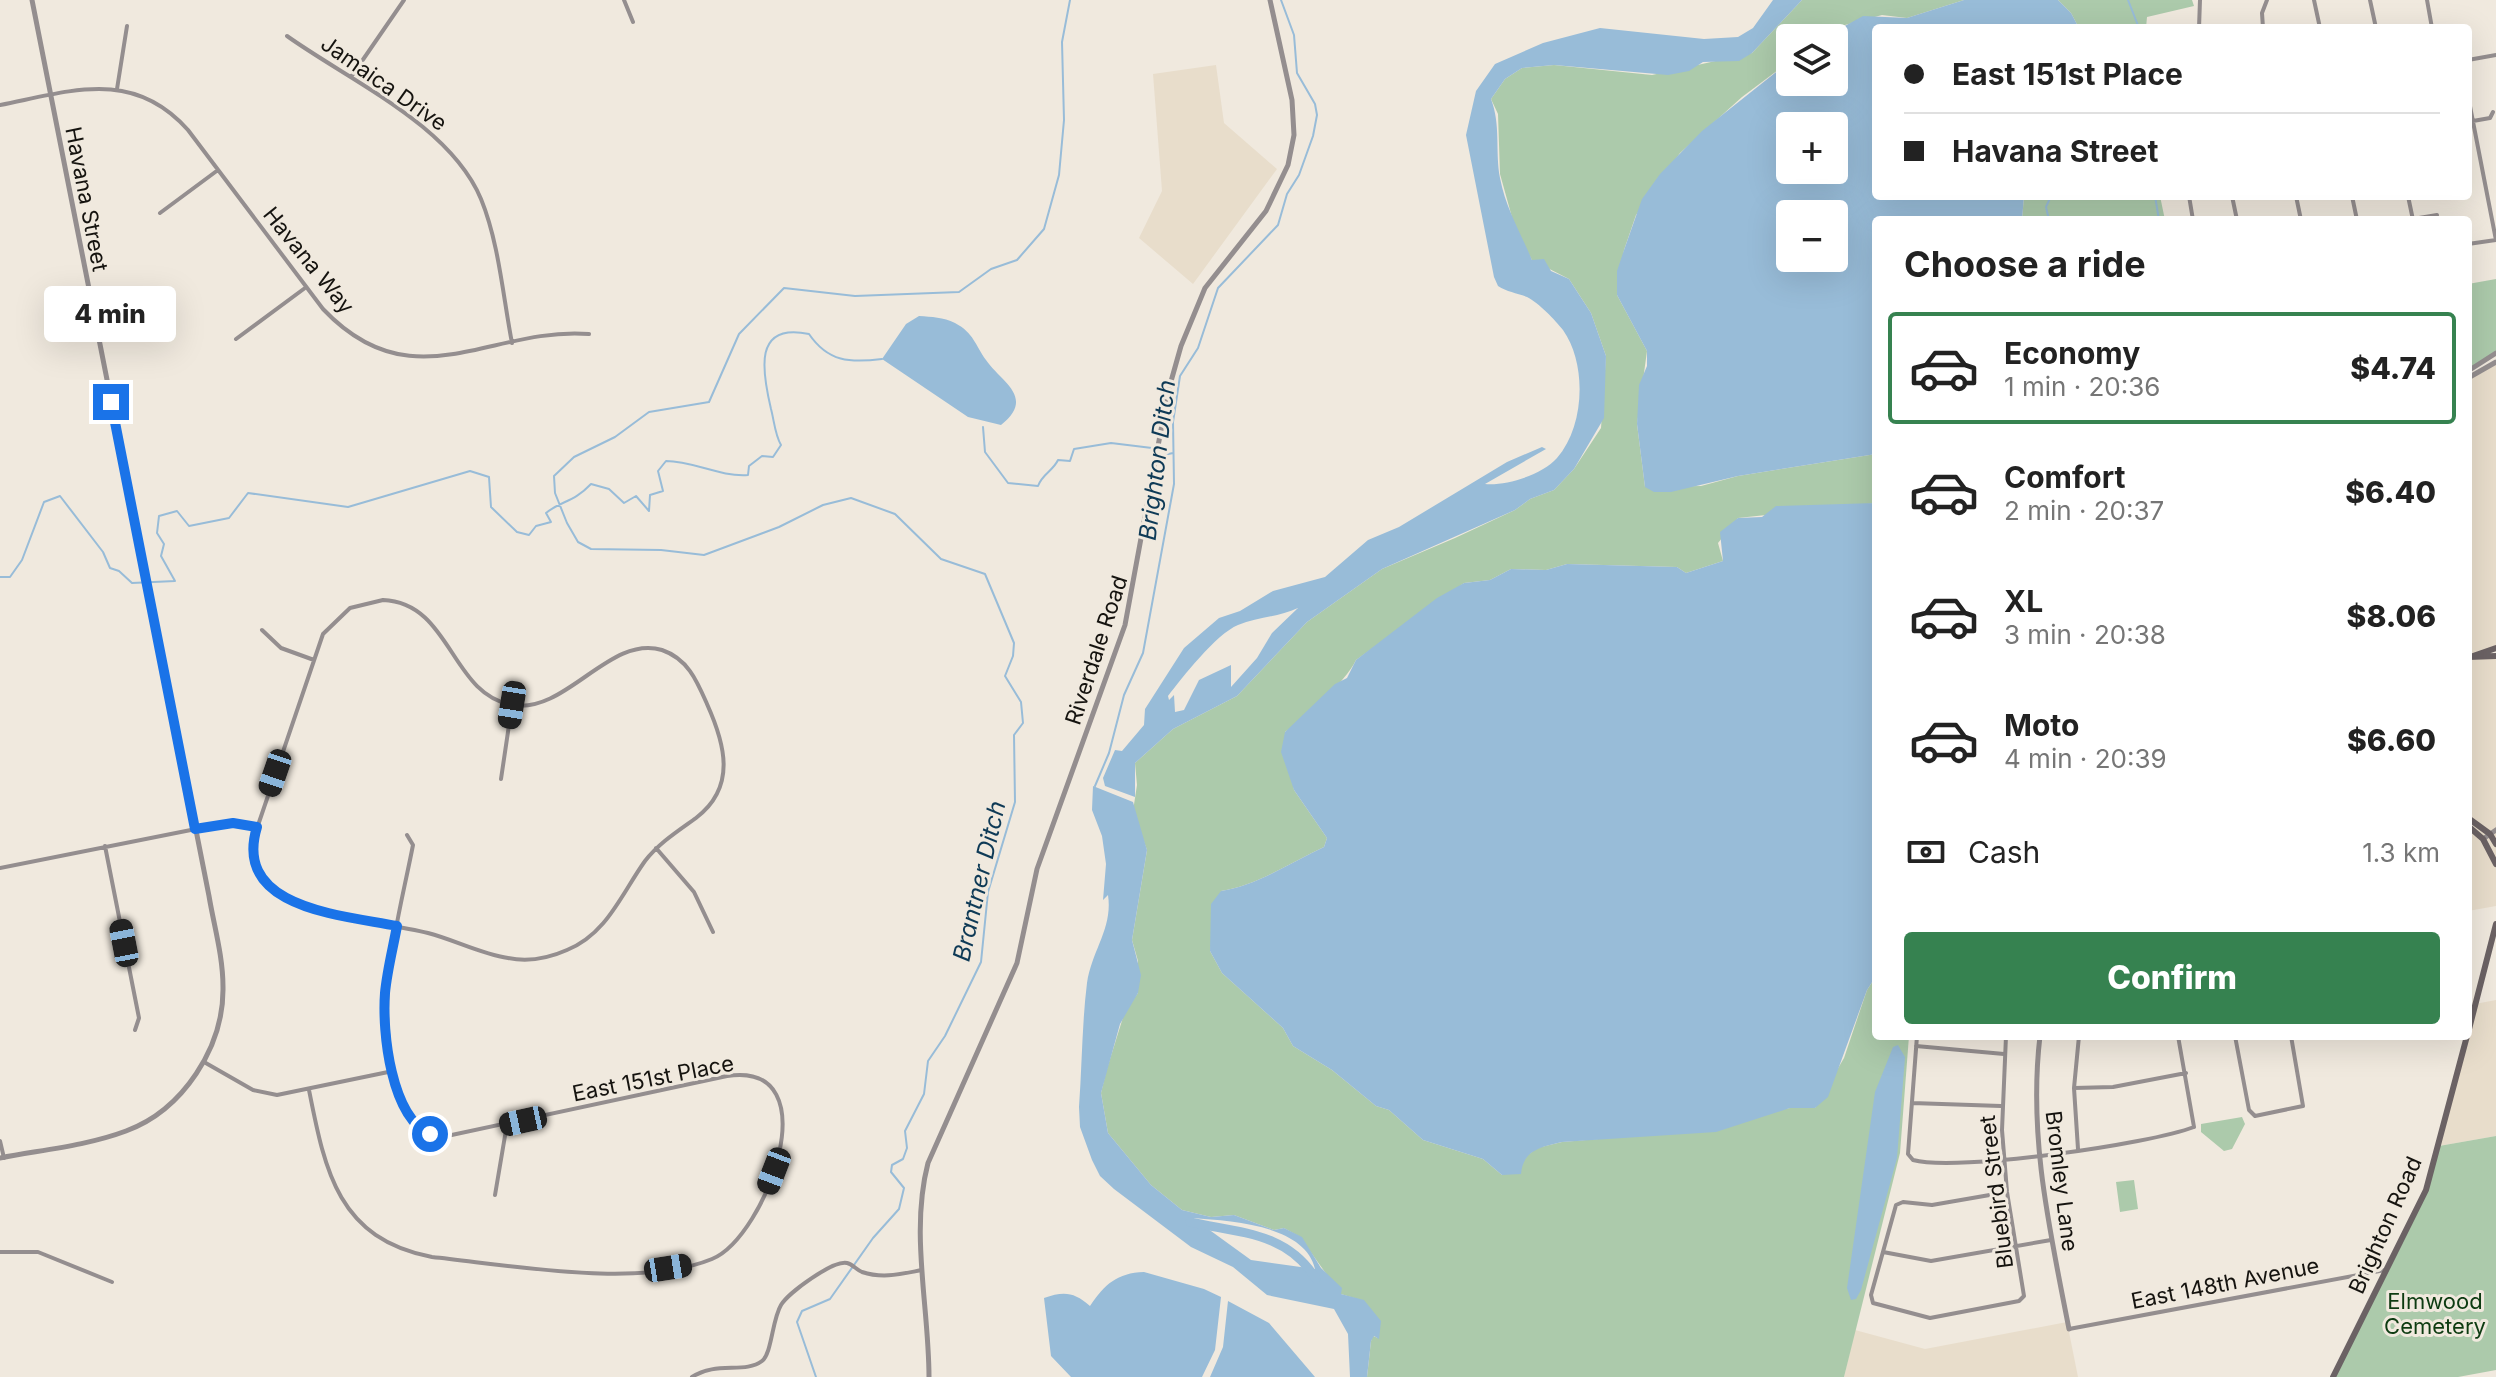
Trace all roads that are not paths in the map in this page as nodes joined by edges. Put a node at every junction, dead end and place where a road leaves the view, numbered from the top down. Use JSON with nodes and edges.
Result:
{"nodes":[{"id":1,"x":32,"y":0,"type":"edge"},
{"id":2,"x":404,"y":0,"type":"edge"},
{"id":3,"x":624,"y":0,"type":"edge"},
{"id":4,"x":1270,"y":0,"type":"edge"},
{"id":5,"x":2200,"y":0,"type":"edge"},
{"id":6,"x":2267,"y":0,"type":"edge"},
{"id":7,"x":2314,"y":0,"type":"edge"},
{"id":8,"x":2370,"y":0,"type":"edge"},
{"id":9,"x":2427,"y":0,"type":"edge"},
{"id":10,"x":633,"y":22,"type":"dead end"},
{"id":11,"x":2199,"y":24,"type":"edge"},
{"id":12,"x":2263,"y":24,"type":"edge"},
{"id":13,"x":2319,"y":24,"type":"edge"},
{"id":14,"x":2375,"y":24,"type":"edge"},
{"id":15,"x":2431,"y":24,"type":"edge"},
{"id":16,"x":127,"y":26,"type":"dead end"},
{"id":17,"x":287,"y":36,"type":"dead end"},
{"id":18,"x":2496,"y":55,"type":"edge"},
{"id":19,"x":2472,"y":59,"type":"edge"},
{"id":20,"x":350,"y":78,"type":"junction"},
{"id":21,"x":117,"y":89,"type":"junction"},
{"id":22,"x":50,"y":95,"type":"junction"},
{"id":23,"x":0,"y":105,"type":"edge"},
{"id":24,"x":2493,"y":112,"type":"dead end"},
{"id":25,"x":2472,"y":116,"type":"edge"},
{"id":26,"x":2473,"y":121,"type":"junction"},
{"id":27,"x":218,"y":170,"type":"junction"},
{"id":28,"x":160,"y":213,"type":"dead end"},
{"id":29,"x":2437,"y":215,"type":"dead end"},
{"id":30,"x":2432,"y":216,"type":"edge"},
{"id":31,"x":2496,"y":240,"type":"edge"},
{"id":32,"x":2472,"y":243,"type":"edge"},
{"id":33,"x":306,"y":287,"type":"junction"},
{"id":34,"x":589,"y":334,"type":"dead end"},
{"id":35,"x":236,"y":339,"type":"dead end"},
{"id":36,"x":512,"y":344,"type":"junction"},
{"id":37,"x":2496,"y":353,"type":"edge"},
{"id":38,"x":2496,"y":362,"type":"edge"},
{"id":39,"x":2472,"y":368,"type":"edge"},
{"id":40,"x":2472,"y":376,"type":"edge"},
{"id":41,"x":262,"y":630,"type":"dead end"},
{"id":42,"x":2496,"y":648,"type":"edge"},
{"id":43,"x":2472,"y":656,"type":"edge"},
{"id":44,"x":2496,"y":656,"type":"edge"},
{"id":45,"x":2472,"y":657,"type":"edge"},
{"id":46,"x":314,"y":660,"type":"junction"},
{"id":47,"x":512,"y":705,"type":"junction"},
{"id":48,"x":501,"y":779,"type":"dead end"},
{"id":49,"x":2472,"y":820,"type":"edge"},
{"id":50,"x":257,"y":827,"type":"junction"},
{"id":51,"x":195,"y":829,"type":"junction"},
{"id":52,"x":2472,"y":829,"type":"edge"},
{"id":53,"x":2493,"y":832,"type":"edge"},
{"id":54,"x":407,"y":835,"type":"dead end"},
{"id":55,"x":2483,"y":839,"type":"junction"},
{"id":56,"x":2496,"y":844,"type":"edge"},
{"id":57,"x":105,"y":846,"type":"junction"},
{"id":58,"x":656,"y":848,"type":"junction"},
{"id":59,"x":2496,"y":864,"type":"edge"},
{"id":60,"x":0,"y":868,"type":"edge"},
{"id":61,"x":2496,"y":924,"type":"edge"},
{"id":62,"x":397,"y":926,"type":"junction"},
{"id":63,"x":713,"y":932,"type":"dead end"},
{"id":64,"x":2472,"y":1018,"type":"edge"},
{"id":65,"x":135,"y":1030,"type":"dead end"},
{"id":66,"x":1917,"y":1040,"type":"edge"},
{"id":67,"x":2006,"y":1040,"type":"edge"},
{"id":68,"x":2040,"y":1040,"type":"edge"},
{"id":69,"x":2079,"y":1040,"type":"edge"},
{"id":70,"x":2179,"y":1040,"type":"edge"},
{"id":71,"x":2236,"y":1040,"type":"edge"},
{"id":72,"x":2292,"y":1040,"type":"edge"},
{"id":73,"x":2466,"y":1040,"type":"edge"},
{"id":74,"x":1916,"y":1046,"type":"junction"},
{"id":75,"x":2004,"y":1054,"type":"junction"},
{"id":76,"x":204,"y":1062,"type":"junction"},
{"id":77,"x":393,"y":1071,"type":"junction"},
{"id":78,"x":2186,"y":1073,"type":"junction"},
{"id":79,"x":2074,"y":1088,"type":"junction"},
{"id":80,"x":309,"y":1090,"type":"junction"},
{"id":81,"x":1912,"y":1103,"type":"junction"},
{"id":82,"x":2001,"y":1106,"type":"junction"},
{"id":83,"x":507,"y":1124,"type":"junction"},
{"id":84,"x":0,"y":1141,"type":"edge"},
{"id":85,"x":2078,"y":1150,"type":"junction"},
{"id":86,"x":2038,"y":1154,"type":"junction"},
{"id":87,"x":2,"y":1158,"type":"edge"},
{"id":88,"x":2004,"y":1158,"type":"junction"},
{"id":89,"x":2007,"y":1192,"type":"junction"},
{"id":90,"x":495,"y":1195,"type":"dead end"},
{"id":91,"x":2051,"y":1240,"type":"junction"},
{"id":92,"x":2016,"y":1246,"type":"junction"},
{"id":93,"x":0,"y":1252,"type":"edge"},
{"id":94,"x":1883,"y":1252,"type":"junction"},
{"id":95,"x":922,"y":1270,"type":"junction"},
{"id":96,"x":2387,"y":1270,"type":"junction"},
{"id":97,"x":112,"y":1282,"type":"dead end"},
{"id":98,"x":2069,"y":1329,"type":"joint"},
{"id":99,"x":692,"y":1377,"type":"edge"},
{"id":100,"x":929,"y":1377,"type":"edge"},
{"id":101,"x":2333,"y":1377,"type":"edge"}],
"edges":[{"from":1,"to":22,"type":"street","name":"Havana Street"},
{"from":2,"to":20,"type":"street"},
{"from":3,"to":10,"type":"street"},
{"from":4,"to":95,"type":"street","name":"Riverdale Road"},
{"from":5,"to":11,"type":"street"},
{"from":6,"to":12,"type":"street"},
{"from":7,"to":13,"type":"street"},
{"from":8,"to":14,"type":"street"},
{"from":9,"to":15,"type":"street"},
{"from":16,"to":21,"type":"street"},
{"from":17,"to":20,"type":"street","name":"Jamaica Drive"},
{"from":18,"to":19,"type":"street"},
{"from":20,"to":36,"type":"street","name":"Jamaica Drive"},
{"from":21,"to":22,"type":"street","name":"Havana Way"},
{"from":21,"to":27,"type":"street","name":"Havana Way"},
{"from":22,"to":23,"type":"street","name":"Havana Way"},
{"from":22,"to":51,"type":"street","name":"Havana Street"},
{"from":24,"to":26,"type":"street"},
{"from":25,"to":26,"type":"street"},
{"from":26,"to":31,"type":"street"},
{"from":27,"to":28,"type":"street"},
{"from":27,"to":33,"type":"street","name":"Havana Way"},
{"from":29,"to":30,"type":"street"},
{"from":31,"to":32,"type":"street"},
{"from":33,"to":35,"type":"street"},
{"from":33,"to":36,"type":"street","name":"Havana Way"},
{"from":34,"to":36,"type":"street","name":"Havana Way"},
{"from":37,"to":39,"type":"street"},
{"from":38,"to":40,"type":"street"},
{"from":41,"to":46,"type":"street"},
{"from":42,"to":43,"type":"main road"},
{"from":44,"to":45,"type":"main road"},
{"from":46,"to":47,"type":"street"},
{"from":46,"to":50,"type":"street"},
{"from":47,"to":48,"type":"street"},
{"from":47,"to":58,"type":"street"},
{"from":49,"to":53,"type":"main road"},
{"from":50,"to":51,"type":"street"},
{"from":50,"to":62,"type":"street"},
{"from":51,"to":57,"type":"street"},
{"from":51,"to":76,"type":"street","name":"Havana Street"},
{"from":52,"to":55,"type":"main road"},
{"from":53,"to":55,"type":"street"},
{"from":53,"to":56,"type":"main road"},
{"from":54,"to":62,"type":"street","name":"East 151st Place"},
{"from":55,"to":59,"type":"main road"},
{"from":57,"to":60,"type":"street"},
{"from":57,"to":65,"type":"street"},
{"from":58,"to":62,"type":"street"},
{"from":58,"to":63,"type":"street"},
{"from":61,"to":64,"type":"main road","name":"Brighton Road"},
{"from":62,"to":77,"type":"street","name":"East 151st Place"},
{"from":66,"to":74,"type":"street"},
{"from":67,"to":75,"type":"street","name":"Bluebird Street"},
{"from":68,"to":86,"type":"street","name":"Bromley Lane"},
{"from":69,"to":79,"type":"street"},
{"from":70,"to":78,"type":"street"},
{"from":71,"to":72,"type":"street"},
{"from":73,"to":96,"type":"main road","name":"Brighton Road"},
{"from":74,"to":75,"type":"street"},
{"from":74,"to":81,"type":"street"},
{"from":75,"to":82,"type":"street","name":"Bluebird Street"},
{"from":76,"to":80,"type":"street"},
{"from":76,"to":87,"type":"street","name":"Havana Street"},
{"from":77,"to":80,"type":"street"},
{"from":77,"to":83,"type":"street","name":"East 151st Place"},
{"from":78,"to":79,"type":"street"},
{"from":78,"to":85,"type":"street"},
{"from":79,"to":85,"type":"street"},
{"from":80,"to":83,"type":"street","name":"East 151st Place"},
{"from":81,"to":82,"type":"street"},
{"from":81,"to":88,"type":"street"},
{"from":82,"to":88,"type":"street","name":"Bluebird Street"},
{"from":83,"to":90,"type":"street"},
{"from":84,"to":87,"type":"street"},
{"from":85,"to":86,"type":"street"},
{"from":86,"to":88,"type":"street"},
{"from":86,"to":91,"type":"street","name":"Bromley Lane"},
{"from":88,"to":89,"type":"street","name":"Bluebird Street"},
{"from":89,"to":92,"type":"street","name":"Bluebird Street"},
{"from":89,"to":94,"type":"street"},
{"from":91,"to":92,"type":"street"},
{"from":91,"to":98,"type":"street","name":"Bromley Lane"},
{"from":92,"to":94,"type":"street"},
{"from":92,"to":94,"type":"street","name":"Bluebird Street"},
{"from":93,"to":97,"type":"street"},
{"from":95,"to":99,"type":"street"},
{"from":95,"to":100,"type":"street","name":"Riverdale Road"},
{"from":96,"to":98,"type":"street","name":"East 148th Avenue"},
{"from":96,"to":101,"type":"main road","name":"Brighton Road"}]}
